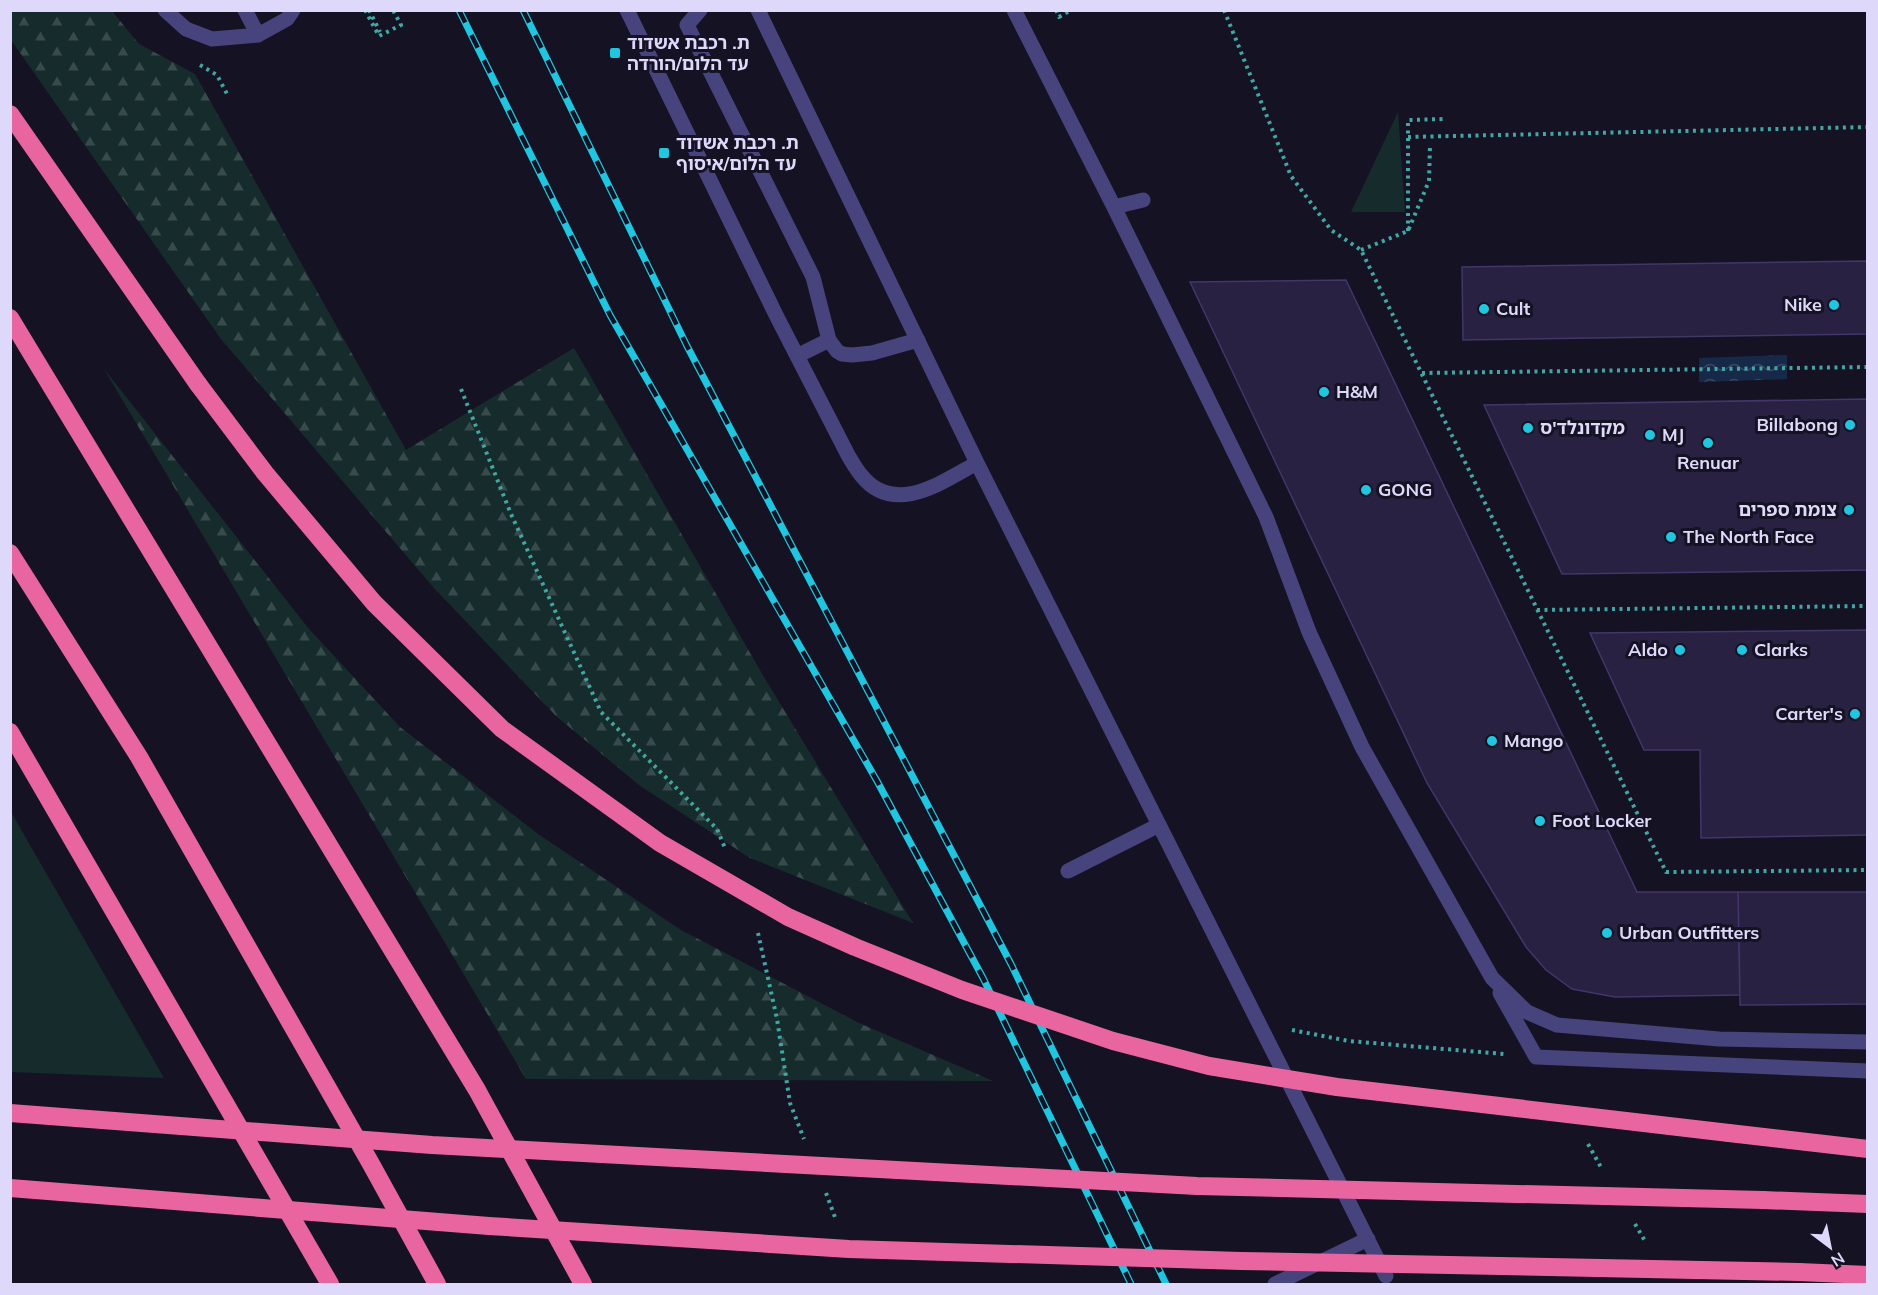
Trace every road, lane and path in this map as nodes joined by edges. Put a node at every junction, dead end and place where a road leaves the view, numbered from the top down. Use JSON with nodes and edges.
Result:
{"nodes":[{"id":1,"x":165,"y":10,"type":"edge"},
{"id":2,"x":245,"y":10,"type":"edge"},
{"id":3,"x":294,"y":10,"type":"edge"},
{"id":4,"x":367,"y":10,"type":"edge"},
{"id":5,"x":393,"y":10,"type":"edge"},
{"id":6,"x":627,"y":10,"type":"edge"},
{"id":7,"x":680,"y":10,"type":"edge"},
{"id":8,"x":700,"y":10,"type":"edge"},
{"id":9,"x":1014,"y":10,"type":"edge"},
{"id":10,"x":1056,"y":10,"type":"edge"},
{"id":11,"x":1071,"y":10,"type":"edge"},
{"id":12,"x":1224,"y":10,"type":"edge"},
{"id":13,"x":760,"y":12,"type":"edge"},
{"id":14,"x":687,"y":25,"type":"junction"},
{"id":15,"x":380,"y":32,"type":"dead end"},
{"id":16,"x":258,"y":35,"type":"junction"},
{"id":17,"x":10,"y":114,"type":"edge"},
{"id":18,"x":1445,"y":119,"type":"dead end"},
{"id":19,"x":1868,"y":127,"type":"edge"},
{"id":20,"x":1408,"y":137,"type":"junction"},
{"id":21,"x":1430,"y":145,"type":"dead end"},
{"id":22,"x":1143,"y":200,"type":"dead end"},
{"id":23,"x":1114,"y":207,"type":"junction"},
{"id":24,"x":1408,"y":231,"type":"junction"},
{"id":25,"x":1361,"y":250,"type":"junction"},
{"id":26,"x":10,"y":318,"type":"edge"},
{"id":27,"x":829,"y":340,"type":"junction"},
{"id":28,"x":918,"y":340,"type":"junction"},
{"id":29,"x":797,"y":356,"type":"junction"},
{"id":30,"x":1868,"y":368,"type":"edge"},
{"id":31,"x":1422,"y":373,"type":"junction"},
{"id":32,"x":977,"y":463,"type":"junction"},
{"id":33,"x":10,"y":553,"type":"edge"},
{"id":34,"x":1868,"y":606,"type":"edge"},
{"id":35,"x":1538,"y":610,"type":"junction"},
{"id":36,"x":10,"y":732,"type":"edge"},
{"id":37,"x":1159,"y":825,"type":"junction"},
{"id":38,"x":1868,"y":870,"type":"edge"},
{"id":39,"x":1068,"y":871,"type":"dead end"},
{"id":40,"x":1491,"y":978,"type":"junction"},
{"id":41,"x":1258,"y":1023,"type":"junction"},
{"id":42,"x":1868,"y":1042,"type":"edge"},
{"id":43,"x":1536,"y":1057,"type":"junction"},
{"id":44,"x":1868,"y":1071,"type":"edge"},
{"id":45,"x":10,"y":1113,"type":"edge"},
{"id":46,"x":1868,"y":1149,"type":"edge"},
{"id":47,"x":10,"y":1188,"type":"edge"},
{"id":48,"x":1868,"y":1204,"type":"edge"},
{"id":49,"x":1368,"y":1239,"type":"junction"},
{"id":50,"x":1868,"y":1275,"type":"edge"},
{"id":51,"x":1386,"y":1276,"type":"dead end"},
{"id":52,"x":330,"y":1284,"type":"edge"},
{"id":53,"x":437,"y":1284,"type":"edge"},
{"id":54,"x":583,"y":1284,"type":"edge"},
{"id":55,"x":1275,"y":1284,"type":"edge"}],
"edges":[{"from":1,"to":16,"type":"lane"},
{"from":2,"to":16,"type":"lane"},
{"from":3,"to":16,"type":"lane"},
{"from":4,"to":5,"type":"path"},
{"from":4,"to":15,"type":"path"},
{"from":6,"to":29,"type":"lane"},
{"from":7,"to":14,"type":"lane"},
{"from":8,"to":14,"type":"lane"},
{"from":9,"to":23,"type":"lane"},
{"from":10,"to":11,"type":"path"},
{"from":12,"to":25,"type":"path"},
{"from":13,"to":28,"type":"lane"},
{"from":14,"to":27,"type":"lane"},
{"from":17,"to":46,"type":"highway","bridge":true},
{"from":18,"to":20,"type":"path"},
{"from":19,"to":20,"type":"path"},
{"from":20,"to":24,"type":"path"},
{"from":21,"to":24,"type":"path"},
{"from":22,"to":23,"type":"lane"},
{"from":23,"to":40,"type":"lane"},
{"from":24,"to":25,"type":"path"},
{"from":25,"to":31,"type":"path"},
{"from":26,"to":54,"type":"highway"},
{"from":27,"to":28,"type":"lane"},
{"from":27,"to":29,"type":"lane"},
{"from":28,"to":32,"type":"lane"},
{"from":29,"to":32,"type":"lane"},
{"from":30,"to":31,"type":"path"},
{"from":31,"to":35,"type":"path"},
{"from":32,"to":37,"type":"lane"},
{"from":33,"to":53,"type":"highway"},
{"from":34,"to":35,"type":"path"},
{"from":35,"to":38,"type":"path"},
{"from":36,"to":52,"type":"highway"},
{"from":37,"to":39,"type":"lane"},
{"from":37,"to":41,"type":"lane"},
{"from":40,"to":42,"type":"lane"},
{"from":40,"to":43,"type":"lane"},
{"from":41,"to":43,"type":"path"},
{"from":41,"to":49,"type":"lane"},
{"from":43,"to":44,"type":"lane"},
{"from":45,"to":48,"type":"highway","bridge":true},
{"from":47,"to":50,"type":"highway","bridge":true},
{"from":49,"to":51,"type":"lane"},
{"from":49,"to":55,"type":"lane"}]}
